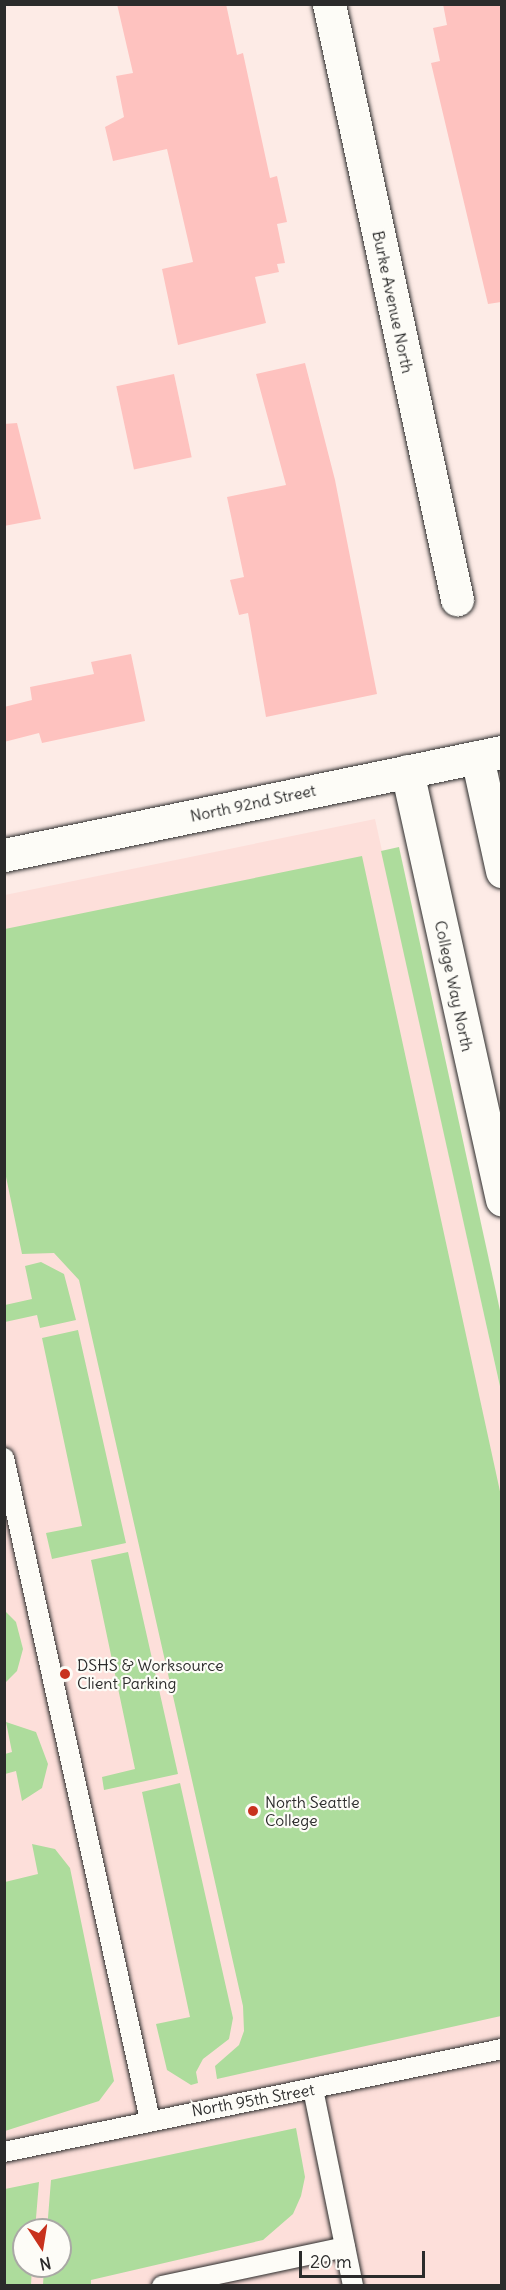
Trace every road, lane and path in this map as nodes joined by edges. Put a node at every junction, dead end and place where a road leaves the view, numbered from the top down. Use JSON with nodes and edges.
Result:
{"nodes":[{"id":1,"x":329,"y":4,"type":"edge"},
{"id":2,"x":458,"y":599,"type":"dead end"},
{"id":3,"x":489,"y":754,"type":"edge"},
{"id":4,"x":406,"y":771,"type":"junction"},
{"id":5,"x":4,"y":855,"type":"edge"},
{"id":6,"x":501,"y":871,"type":"edge"},
{"id":7,"x":501,"y":1200,"type":"edge"},
{"id":8,"x":4,"y":1458,"type":"edge"},
{"id":9,"x":501,"y":2049,"type":"edge"},
{"id":10,"x":313,"y":2089,"type":"junction"},
{"id":11,"x":150,"y":2120,"type":"junction"},
{"id":12,"x":4,"y":2152,"type":"edge"},
{"id":13,"x":345,"y":2247,"type":"junction"},
{"id":14,"x":162,"y":2286,"type":"edge"},
{"id":15,"x":353,"y":2286,"type":"edge"}],
"edges":[{"from":1,"to":2,"type":"street","name":"Burke Avenue North"},
{"from":3,"to":4,"type":"street","name":"North 92nd Street"},
{"from":3,"to":6,"type":"street"},
{"from":4,"to":5,"type":"street","name":"North 92nd Street"},
{"from":4,"to":7,"type":"street","name":"College Way North"},
{"from":8,"to":11,"type":"lane"},
{"from":9,"to":10,"type":"lane","name":"North 95th Street"},
{"from":10,"to":11,"type":"lane","name":"North 95th Street"},
{"from":10,"to":13,"type":"lane"},
{"from":11,"to":12,"type":"lane","name":"North 95th Street"},
{"from":13,"to":14,"type":"lane"},
{"from":13,"to":15,"type":"lane"}]}
